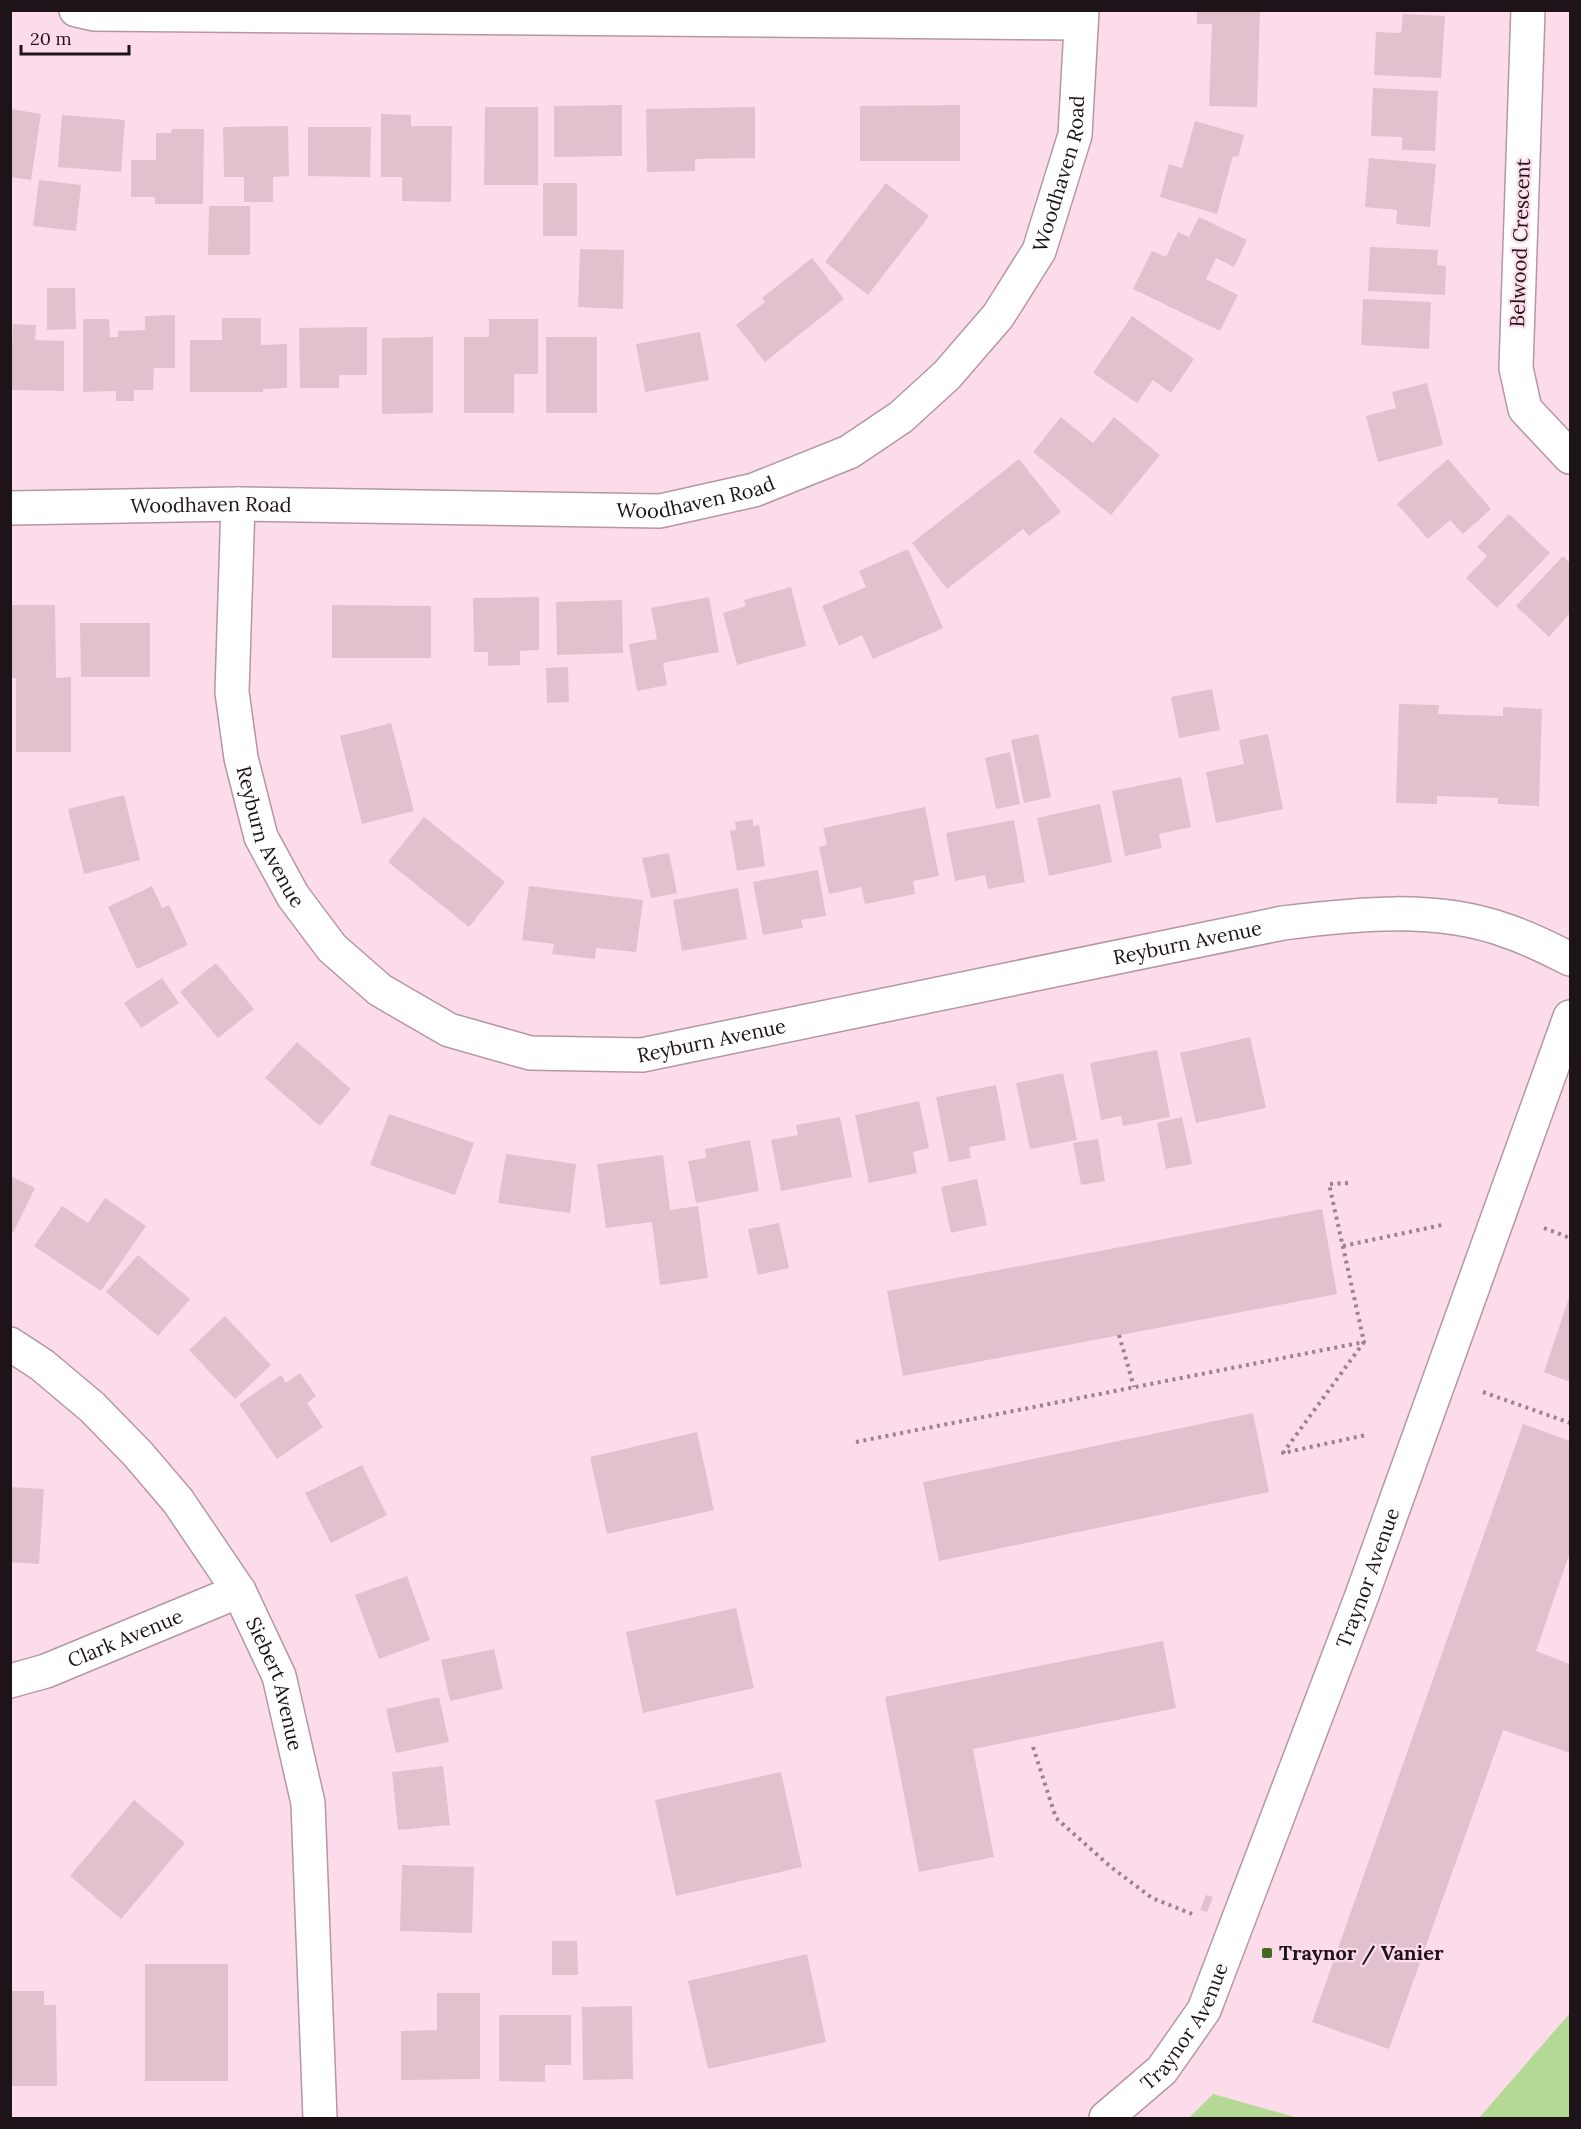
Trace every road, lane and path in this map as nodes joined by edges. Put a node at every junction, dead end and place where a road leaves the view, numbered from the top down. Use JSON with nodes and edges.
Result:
{"nodes":[{"id":1,"x":76,"y":10,"type":"edge"},
{"id":2,"x":1528,"y":10,"type":"edge"},
{"id":3,"x":1082,"y":16,"type":"edge"},
{"id":4,"x":1570,"y":457,"type":"edge"},
{"id":5,"x":238,"y":504,"type":"junction"},
{"id":6,"x":10,"y":508,"type":"edge"},
{"id":7,"x":1570,"y":959,"type":"edge"},
{"id":8,"x":1570,"y":1017,"type":"edge"},
{"id":9,"x":1348,"y":1183,"type":"dead end"},
{"id":10,"x":1442,"y":1225,"type":"dead end"},
{"id":11,"x":1544,"y":1228,"type":"dead end"},
{"id":12,"x":1570,"y":1238,"type":"edge"},
{"id":13,"x":1343,"y":1246,"type":"junction"},
{"id":14,"x":1119,"y":1335,"type":"dead end"},
{"id":15,"x":1364,"y":1342,"type":"junction"},
{"id":16,"x":10,"y":1344,"type":"edge"},
{"id":17,"x":1134,"y":1387,"type":"junction"},
{"id":18,"x":1483,"y":1392,"type":"dead end"},
{"id":19,"x":1570,"y":1424,"type":"edge"},
{"id":20,"x":1366,"y":1435,"type":"dead end"},
{"id":21,"x":856,"y":1442,"type":"dead end"},
{"id":22,"x":239,"y":1591,"type":"junction"},
{"id":23,"x":10,"y":1681,"type":"edge"},
{"id":24,"x":1033,"y":1747,"type":"dead end"},
{"id":25,"x":1192,"y":1914,"type":"dead end"},
{"id":26,"x":1111,"y":2115,"type":"edge"},
{"id":27,"x":320,"y":2118,"type":"edge"}],
"edges":[{"from":1,"to":3,"type":"street"},
{"from":2,"to":4,"type":"street","name":"Belwood Crescent"},
{"from":3,"to":5,"type":"street","name":"Woodhaven Road"},
{"from":5,"to":6,"type":"street","name":"Woodhaven Road"},
{"from":5,"to":7,"type":"street","name":"Reyburn Avenue"},
{"from":8,"to":26,"type":"street","name":"Traynor Avenue"},
{"from":9,"to":13,"type":"path"},
{"from":10,"to":13,"type":"path"},
{"from":11,"to":12,"type":"path"},
{"from":13,"to":15,"type":"path"},
{"from":14,"to":17,"type":"path"},
{"from":15,"to":17,"type":"path"},
{"from":15,"to":20,"type":"path"},
{"from":16,"to":22,"type":"street","name":"Siebert Avenue"},
{"from":17,"to":21,"type":"path"},
{"from":18,"to":19,"type":"path"},
{"from":22,"to":23,"type":"street","name":"Clark Avenue"},
{"from":22,"to":27,"type":"street","name":"Siebert Avenue"},
{"from":24,"to":25,"type":"path"}]}
